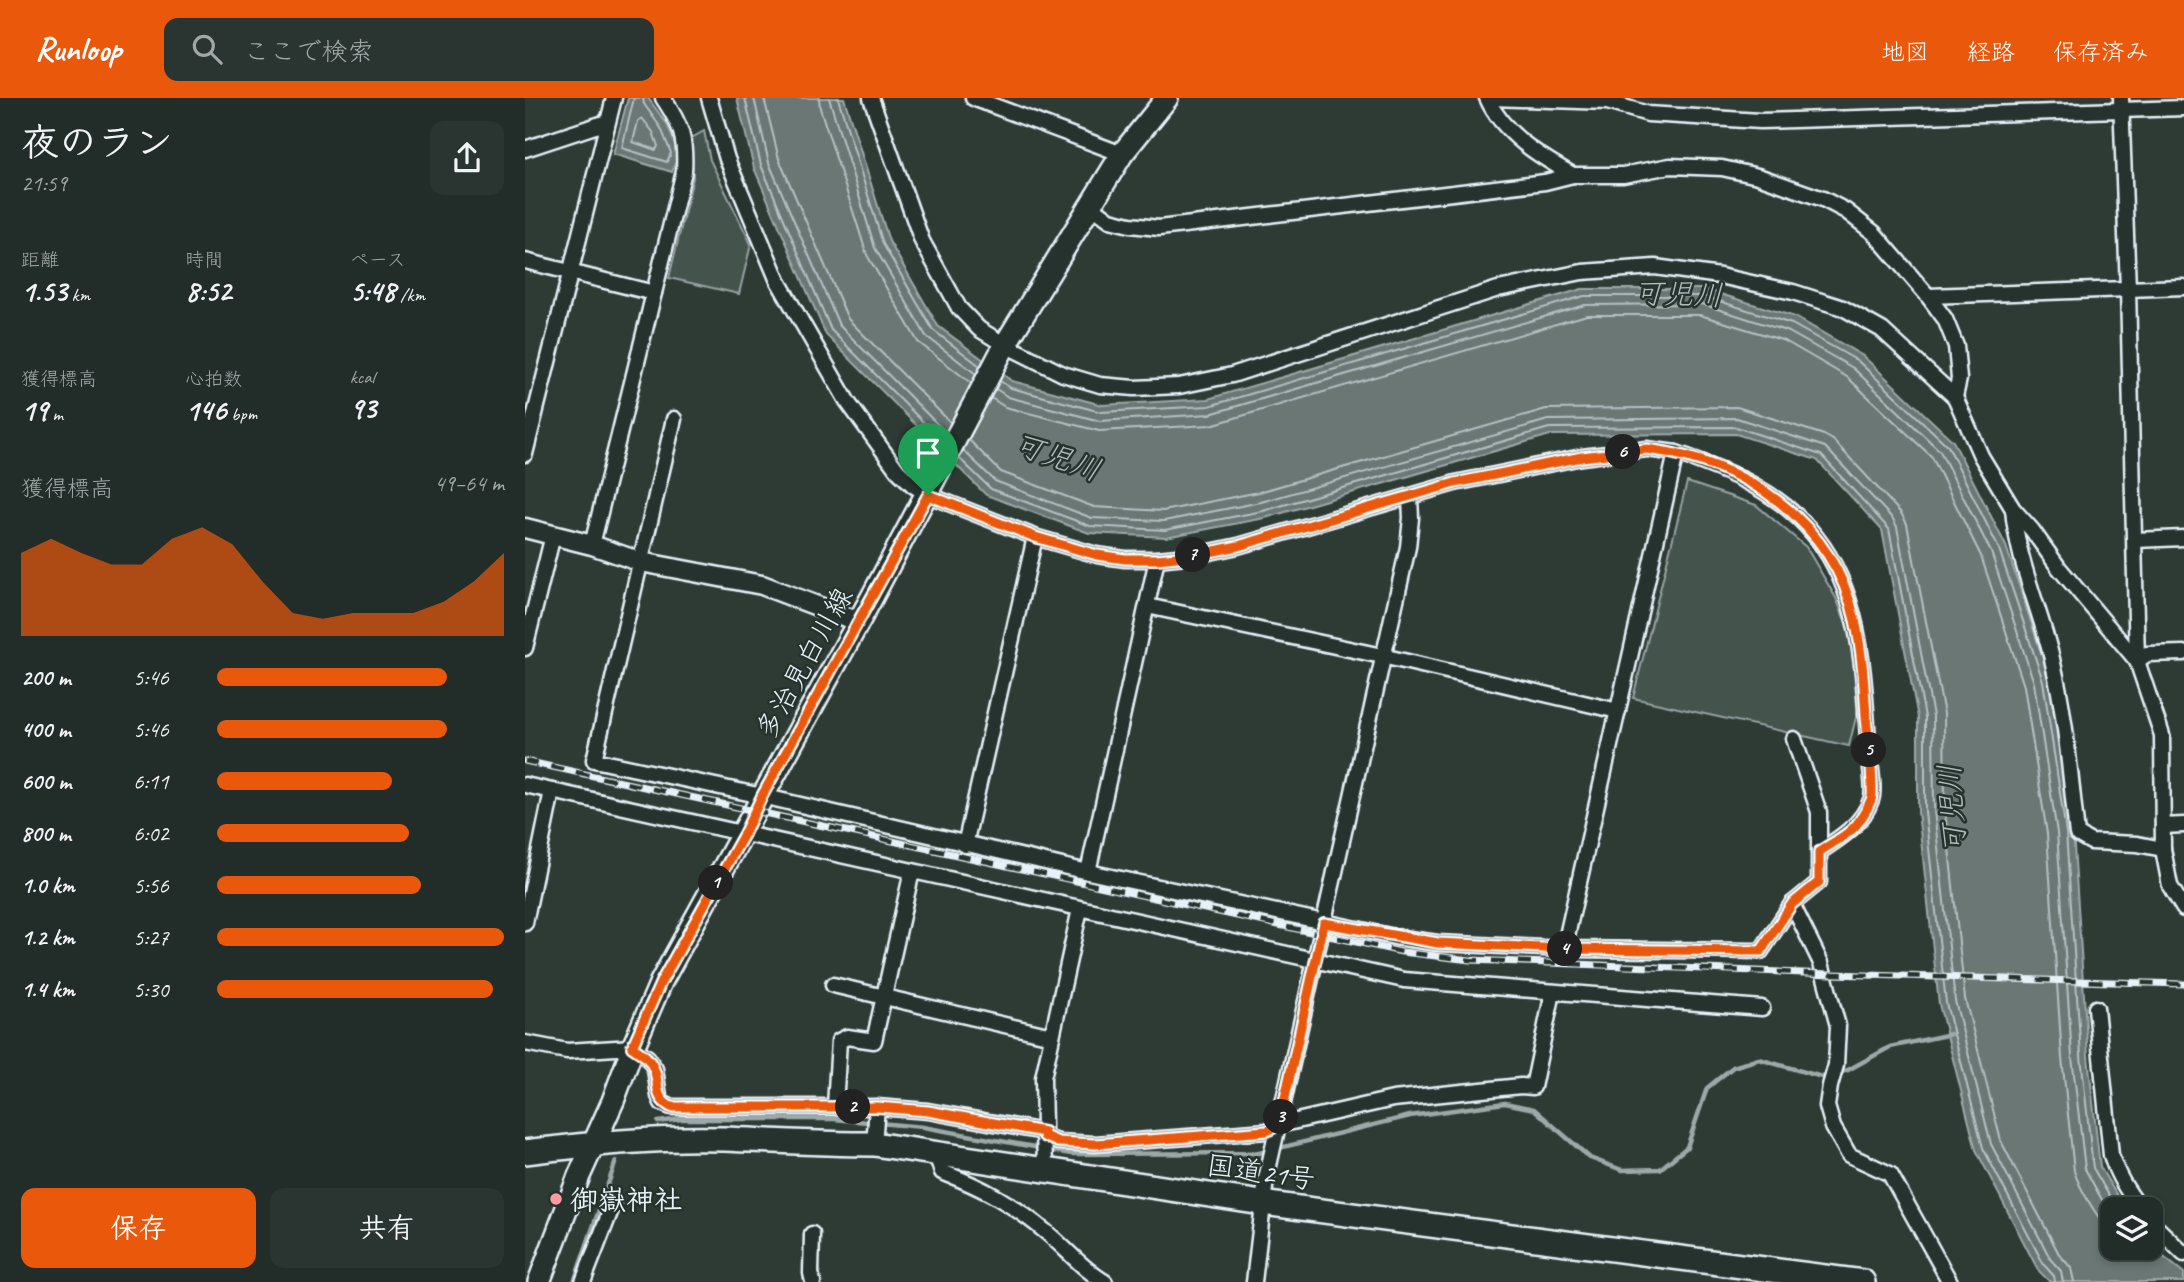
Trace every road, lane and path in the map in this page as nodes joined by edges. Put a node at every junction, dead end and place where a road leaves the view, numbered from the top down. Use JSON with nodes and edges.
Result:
{"nodes":[{"id":1,"x":614,"y":98,"type":"edge"},
{"id":2,"x":663,"y":98,"type":"edge"},
{"id":3,"x":709,"y":98,"type":"edge"},
{"id":4,"x":871,"y":98,"type":"edge"},
{"id":5,"x":974,"y":98,"type":"edge"},
{"id":6,"x":1167,"y":98,"type":"edge"},
{"id":7,"x":1489,"y":98,"type":"edge"},
{"id":8,"x":2121,"y":104,"type":"edge"},
{"id":9,"x":2184,"y":108,"type":"edge"},
{"id":10,"x":607,"y":122,"type":"junction"},
{"id":11,"x":525,"y":149,"type":"edge"},
{"id":12,"x":1122,"y":154,"type":"junction"},
{"id":13,"x":1573,"y":175,"type":"junction"},
{"id":14,"x":1090,"y":205,"type":"junction"},
{"id":15,"x":525,"y":261,"type":"edge"},
{"id":16,"x":570,"y":272,"type":"junction"},
{"id":17,"x":2184,"y":287,"type":"edge"},
{"id":18,"x":2128,"y":289,"type":"junction"},
{"id":19,"x":654,"y":293,"type":"junction"},
{"id":20,"x":1928,"y":296,"type":"junction"},
{"id":21,"x":1005,"y":345,"type":"junction"},
{"id":22,"x":1955,"y":397,"type":"junction"},
{"id":23,"x":674,"y":419,"type":"dead end"},
{"id":24,"x":1676,"y":453,"type":"junction"},
{"id":25,"x":525,"y":454,"type":"edge"},
{"id":26,"x":928,"y":495,"type":"junction"},
{"id":27,"x":1410,"y":498,"type":"junction"},
{"id":28,"x":2013,"y":509,"type":"junction"},
{"id":29,"x":525,"y":528,"type":"edge"},
{"id":30,"x":553,"y":535,"type":"junction"},
{"id":31,"x":1035,"y":537,"type":"junction"},
{"id":32,"x":2184,"y":538,"type":"edge"},
{"id":33,"x":2135,"y":540,"type":"junction"},
{"id":34,"x":592,"y":545,"type":"junction"},
{"id":35,"x":1157,"y":559,"type":"junction"},
{"id":36,"x":641,"y":562,"type":"junction"},
{"id":37,"x":1147,"y":606,"type":"junction"},
{"id":38,"x":859,"y":622,"type":"junction"},
{"id":39,"x":525,"y":644,"type":"edge"},
{"id":40,"x":2184,"y":653,"type":"edge"},
{"id":41,"x":1382,"y":656,"type":"junction"},
{"id":42,"x":2137,"y":661,"type":"junction"},
{"id":43,"x":1618,"y":711,"type":"junction"},
{"id":44,"x":1794,"y":739,"type":"dead end"},
{"id":45,"x":525,"y":785,"type":"edge"},
{"id":46,"x":552,"y":791,"type":"junction"},
{"id":47,"x":762,"y":796,"type":"junction"},
{"id":48,"x":2184,"y":825,"type":"edge"},
{"id":49,"x":2163,"y":826,"type":"junction"},
{"id":50,"x":744,"y":834,"type":"junction"},
{"id":51,"x":965,"y":845,"type":"junction"},
{"id":52,"x":2163,"y":849,"type":"junction"},
{"id":53,"x":1819,"y":852,"type":"junction"},
{"id":54,"x":912,"y":871,"type":"junction"},
{"id":55,"x":1088,"y":872,"type":"junction"},
{"id":56,"x":1792,"y":904,"type":"junction"},
{"id":57,"x":1080,"y":909,"type":"junction"},
{"id":58,"x":2184,"y":909,"type":"edge"},
{"id":59,"x":525,"y":923,"type":"edge"},
{"id":60,"x":1324,"y":923,"type":"junction"},
{"id":61,"x":1564,"y":949,"type":"junction"},
{"id":62,"x":1314,"y":961,"type":"junction"},
{"id":63,"x":834,"y":985,"type":"dead end"},
{"id":64,"x":1553,"y":992,"type":"junction"},
{"id":65,"x":884,"y":997,"type":"junction"},
{"id":66,"x":2096,"y":1008,"type":"dead end"},
{"id":67,"x":1762,"y":1009,"type":"dead end"},
{"id":68,"x":1052,"y":1036,"type":"junction"},
{"id":69,"x":525,"y":1043,"type":"edge"},
{"id":70,"x":632,"y":1047,"type":"junction"},
{"id":71,"x":835,"y":1106,"type":"junction"},
{"id":72,"x":877,"y":1107,"type":"junction"},
{"id":73,"x":1279,"y":1125,"type":"junction"},
{"id":74,"x":1044,"y":1134,"type":"junction"},
{"id":75,"x":594,"y":1144,"type":"junction"},
{"id":76,"x":874,"y":1144,"type":"junction"},
{"id":77,"x":525,"y":1152,"type":"edge"},
{"id":78,"x":936,"y":1154,"type":"junction"},
{"id":79,"x":1045,"y":1171,"type":"junction"},
{"id":80,"x":2132,"y":1197,"type":"edge"},
{"id":81,"x":614,"y":1202,"type":"dead end"},
{"id":82,"x":1262,"y":1203,"type":"junction"},
{"id":83,"x":813,"y":1234,"type":"dead end"},
{"id":84,"x":2163,"y":1234,"type":"edge"},
{"id":85,"x":2184,"y":1254,"type":"edge"},
{"id":86,"x":534,"y":1280,"type":"edge"},
{"id":87,"x":583,"y":1282,"type":"edge"},
{"id":88,"x":813,"y":1282,"type":"edge"},
{"id":89,"x":1105,"y":1282,"type":"edge"},
{"id":90,"x":1254,"y":1282,"type":"edge"},
{"id":91,"x":1863,"y":1282,"type":"edge"},
{"id":92,"x":1950,"y":1282,"type":"edge"}],
"edges":[{"from":1,"to":10,"type":"street"},
{"from":2,"to":19,"type":"street"},
{"from":3,"to":26,"type":"street"},
{"from":4,"to":21,"type":"street"},
{"from":5,"to":12,"type":"street"},
{"from":6,"to":12,"type":"main road","name":"多治見白川線"},
{"from":7,"to":8,"type":"street"},
{"from":7,"to":13,"type":"street"},
{"from":8,"to":9,"type":"street"},
{"from":8,"to":18,"type":"street"},
{"from":10,"to":11,"type":"street"},
{"from":10,"to":16,"type":"street"},
{"from":12,"to":14,"type":"main road","name":"多治見白川線"},
{"from":13,"to":14,"type":"street"},
{"from":13,"to":20,"type":"street"},
{"from":14,"to":21,"type":"main road","name":"多治見白川線"},
{"from":15,"to":16,"type":"street"},
{"from":16,"to":19,"type":"street"},
{"from":16,"to":25,"type":"street"},
{"from":17,"to":18,"type":"street"},
{"from":18,"to":20,"type":"street"},
{"from":18,"to":33,"type":"street"},
{"from":19,"to":34,"type":"street"},
{"from":20,"to":22,"type":"street"},
{"from":21,"to":22,"type":"street"},
{"from":21,"to":26,"type":"main road","name":"多治見白川線"},
{"from":22,"to":28,"type":"street"},
{"from":23,"to":36,"type":"street"},
{"from":24,"to":27,"type":"street"},
{"from":24,"to":43,"type":"street"},
{"from":24,"to":53,"type":"street"},
{"from":26,"to":31,"type":"street"},
{"from":26,"to":38,"type":"main road","name":"多治見白川線"},
{"from":27,"to":35,"type":"street"},
{"from":27,"to":41,"type":"street"},
{"from":28,"to":42,"type":"street"},
{"from":28,"to":52,"type":"street"},
{"from":29,"to":30,"type":"street"},
{"from":30,"to":34,"type":"street"},
{"from":30,"to":39,"type":"street"},
{"from":31,"to":35,"type":"street"},
{"from":31,"to":51,"type":"street"},
{"from":32,"to":33,"type":"street"},
{"from":33,"to":42,"type":"street"},
{"from":34,"to":36,"type":"street"},
{"from":35,"to":37,"type":"street"},
{"from":36,"to":38,"type":"street"},
{"from":36,"to":47,"type":"street"},
{"from":37,"to":41,"type":"street"},
{"from":37,"to":55,"type":"street"},
{"from":38,"to":47,"type":"main road","name":"多治見白川線"},
{"from":40,"to":42,"type":"street"},
{"from":41,"to":43,"type":"street"},
{"from":41,"to":60,"type":"street"},
{"from":42,"to":49,"type":"street"},
{"from":43,"to":61,"type":"street"},
{"from":44,"to":53,"type":"street"},
{"from":45,"to":46,"type":"street"},
{"from":46,"to":50,"type":"street"},
{"from":46,"to":59,"type":"street"},
{"from":47,"to":50,"type":"main road","name":"多治見白川線"},
{"from":47,"to":51,"type":"street"},
{"from":48,"to":49,"type":"street"},
{"from":49,"to":52,"type":"street"},
{"from":50,"to":54,"type":"street"},
{"from":50,"to":70,"type":"main road","name":"多治見白川線"},
{"from":51,"to":55,"type":"street"},
{"from":52,"to":58,"type":"street"},
{"from":53,"to":56,"type":"street"},
{"from":54,"to":57,"type":"street"},
{"from":54,"to":65,"type":"street"},
{"from":55,"to":60,"type":"street"},
{"from":56,"to":61,"type":"street"},
{"from":56,"to":92,"type":"street"},
{"from":57,"to":62,"type":"street"},
{"from":57,"to":68,"type":"street"},
{"from":60,"to":61,"type":"street"},
{"from":60,"to":62,"type":"street"},
{"from":62,"to":64,"type":"street"},
{"from":62,"to":73,"type":"street"},
{"from":63,"to":65,"type":"street"},
{"from":64,"to":67,"type":"street"},
{"from":64,"to":73,"type":"street"},
{"from":65,"to":68,"type":"street"},
{"from":65,"to":71,"type":"street"},
{"from":66,"to":80,"type":"street"},
{"from":68,"to":74,"type":"street"},
{"from":69,"to":70,"type":"street"},
{"from":70,"to":71,"type":"street"},
{"from":70,"to":75,"type":"main road","name":"多治見白川線"},
{"from":71,"to":72,"type":"street"},
{"from":72,"to":74,"type":"street"},
{"from":72,"to":76,"type":"street"},
{"from":73,"to":74,"type":"street"},
{"from":73,"to":82,"type":"street"},
{"from":74,"to":79,"type":"street"},
{"from":75,"to":76,"type":"highway","name":"国道21号"},
{"from":75,"to":77,"type":"highway","name":"国道21号"},
{"from":75,"to":86,"type":"main road","name":"多治見白川線"},
{"from":76,"to":78,"type":"highway","name":"国道21号"},
{"from":78,"to":79,"type":"highway","name":"国道21号"},
{"from":78,"to":89,"type":"street"},
{"from":79,"to":82,"type":"highway","name":"国道21号"},
{"from":81,"to":87,"type":"street"},
{"from":82,"to":90,"type":"street"},
{"from":82,"to":91,"type":"highway","name":"国道21号"},
{"from":83,"to":88,"type":"street"},
{"from":84,"to":85,"type":"street"}]}
